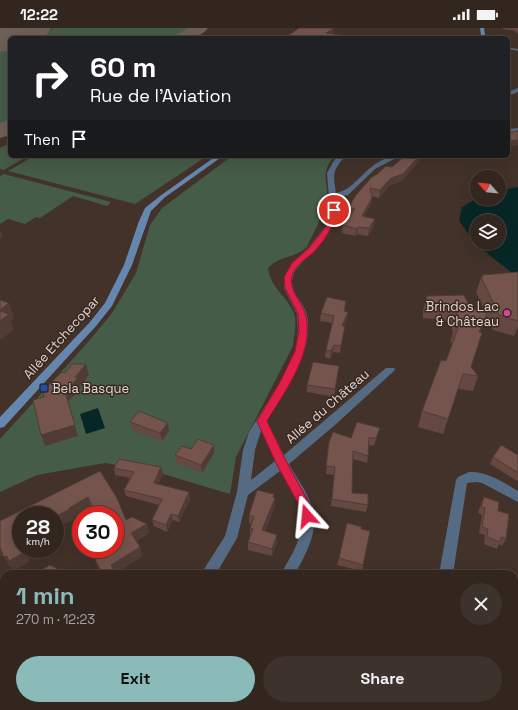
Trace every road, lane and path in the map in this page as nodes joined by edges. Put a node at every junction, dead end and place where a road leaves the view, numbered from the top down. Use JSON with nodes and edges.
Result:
{"nodes":[{"id":1,"x":217,"y":158,"type":"edge"},
{"id":2,"x":340,"y":158,"type":"edge"},
{"id":3,"x":393,"y":158,"type":"edge"},
{"id":4,"x":333,"y":196,"type":"junction"},
{"id":5,"x":390,"y":370,"type":"dead end"},
{"id":6,"x":262,"y":421,"type":"junction"},
{"id":7,"x":0,"y":424,"type":"edge"},
{"id":8,"x":282,"y":463,"type":"junction"},
{"id":9,"x":243,"y":492,"type":"junction"},
{"id":10,"x":518,"y":497,"type":"edge"},
{"id":11,"x":211,"y":570,"type":"edge"},
{"id":12,"x":290,"y":570,"type":"edge"},
{"id":13,"x":447,"y":570,"type":"edge"}],
"edges":[{"from":1,"to":7,"type":"street","name":"Allée Etchecopar"},
{"from":2,"to":4,"type":"street"},
{"from":3,"to":4,"type":"street"},
{"from":4,"to":6,"type":"street"},
{"from":5,"to":8,"type":"street","name":"Allée du Château"},
{"from":6,"to":8,"type":"street"},
{"from":6,"to":9,"type":"street"},
{"from":8,"to":9,"type":"street","name":"Allée du Château"},
{"from":8,"to":12,"type":"street"},
{"from":9,"to":11,"type":"street"},
{"from":10,"to":13,"type":"street"}]}
